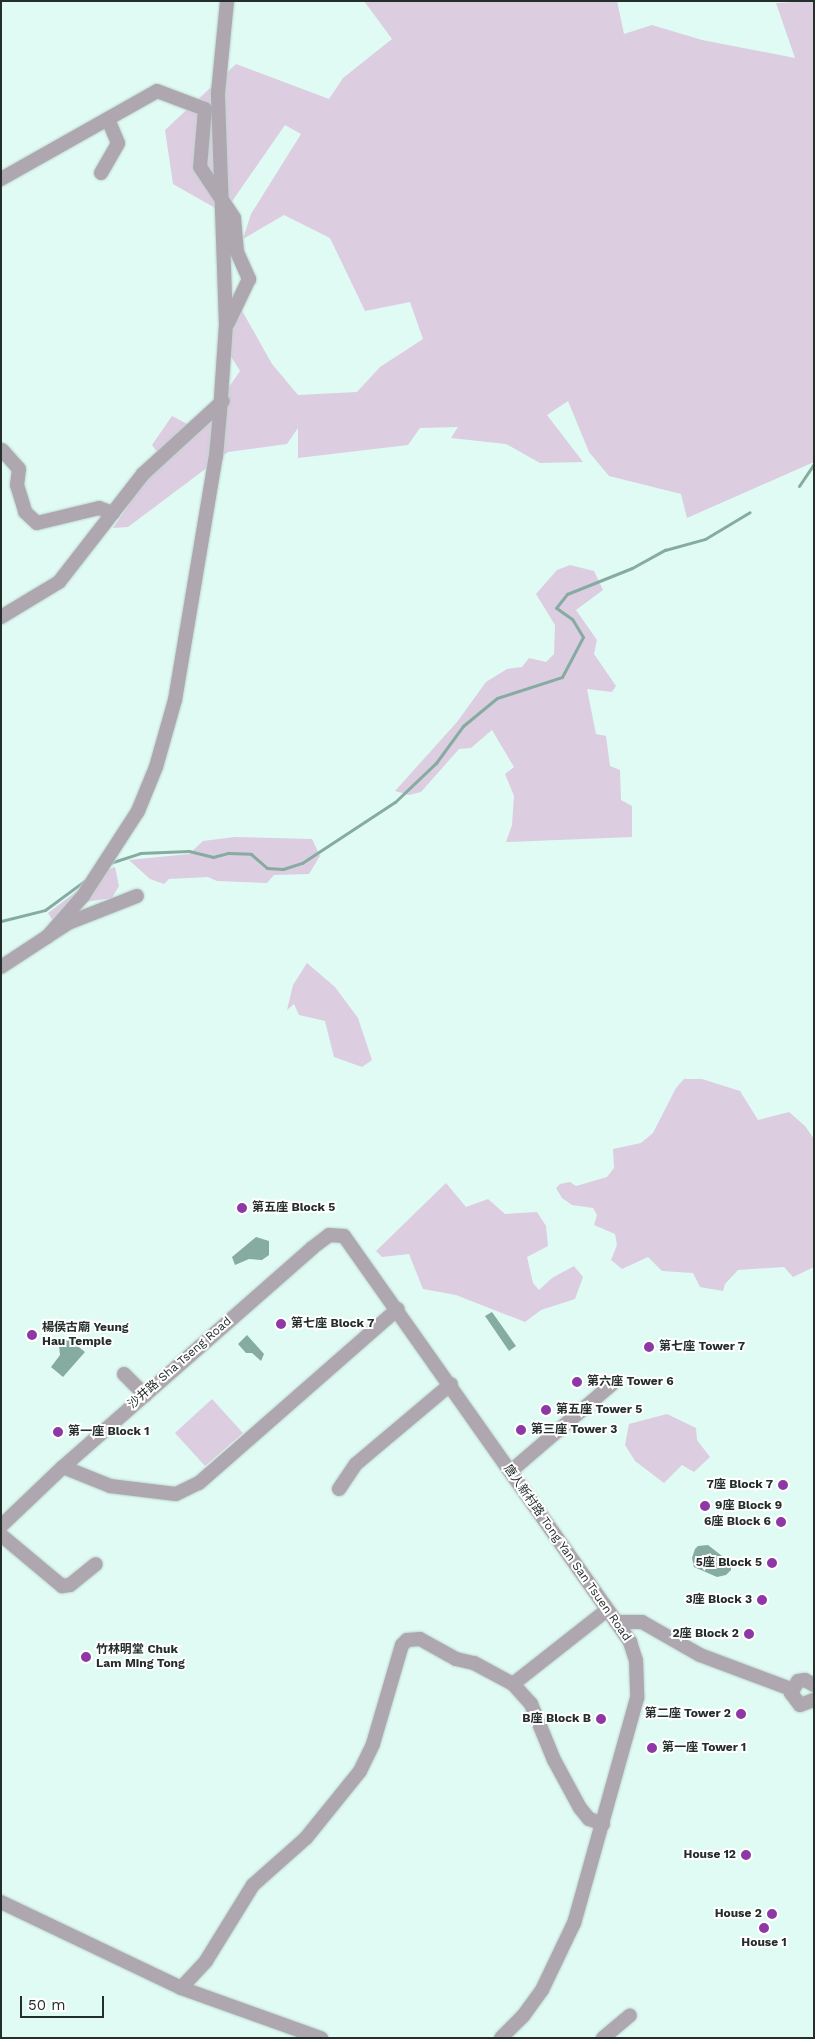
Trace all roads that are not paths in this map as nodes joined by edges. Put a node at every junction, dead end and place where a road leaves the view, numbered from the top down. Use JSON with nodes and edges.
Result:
{"nodes":[{"id":1,"x":227,"y":1,"type":"edge"},
{"id":2,"x":108,"y":119,"type":"junction"},
{"id":3,"x":101,"y":173,"type":"dead end"},
{"id":4,"x":1,"y":179,"type":"edge"},
{"id":5,"x":2,"y":450,"type":"edge"},
{"id":6,"x":113,"y":513,"type":"junction"},
{"id":7,"x":1,"y":617,"type":"edge"},
{"id":8,"x":137,"y":896,"type":"dead end"},
{"id":9,"x":47,"y":937,"type":"junction"},
{"id":10,"x":1,"y":967,"type":"edge"},
{"id":11,"x":344,"y":1236,"type":"joint"},
{"id":12,"x":398,"y":1309,"type":"junction"},
{"id":13,"x":124,"y":1374,"type":"dead end"},
{"id":14,"x":450,"y":1384,"type":"junction"},
{"id":15,"x":612,"y":1384,"type":"dead end"},
{"id":16,"x":145,"y":1395,"type":"junction"},
{"id":17,"x":63,"y":1468,"type":"junction"},
{"id":18,"x":511,"y":1471,"type":"junction"},
{"id":19,"x":339,"y":1489,"type":"dead end"},
{"id":20,"x":1,"y":1526,"type":"edge"},
{"id":21,"x":1,"y":1534,"type":"edge"},
{"id":22,"x":96,"y":1564,"type":"dead end"},
{"id":23,"x":608,"y":1610,"type":"junction"},
{"id":24,"x":616,"y":1622,"type":"junction"},
{"id":25,"x":513,"y":1684,"type":"junction"},
{"id":26,"x":814,"y":1685,"type":"edge"},
{"id":27,"x":791,"y":1689,"type":"junction"},
{"id":28,"x":814,"y":1700,"type":"edge"},
{"id":29,"x":603,"y":1824,"type":"junction"},
{"id":30,"x":1,"y":1902,"type":"edge"},
{"id":31,"x":181,"y":1988,"type":"junction"},
{"id":32,"x":630,"y":2016,"type":"dead end"},
{"id":33,"x":321,"y":2038,"type":"edge"},
{"id":34,"x":501,"y":2038,"type":"edge"},
{"id":35,"x":603,"y":2038,"type":"edge"}],
"edges":[{"from":1,"to":9,"type":"street"},
{"from":2,"to":3,"type":"street"},
{"from":2,"to":4,"type":"street"},
{"from":2,"to":6,"type":"street"},
{"from":5,"to":6,"type":"street"},
{"from":6,"to":7,"type":"street"},
{"from":8,"to":9,"type":"street"},
{"from":9,"to":10,"type":"street"},
{"from":11,"to":12,"type":"street","name":"唐人新村路 Tong Yan San Tsuen Road"},
{"from":11,"to":16,"type":"street","name":"沙井路 Sha Tseng Road"},
{"from":12,"to":14,"type":"street","name":"唐人新村路 Tong Yan San Tsuen Road"},
{"from":12,"to":17,"type":"street"},
{"from":13,"to":16,"type":"street"},
{"from":14,"to":18,"type":"street","name":"唐人新村路 Tong Yan San Tsuen Road"},
{"from":14,"to":19,"type":"street"},
{"from":15,"to":18,"type":"street"},
{"from":16,"to":17,"type":"street","name":"沙井路 Sha Tseng Road"},
{"from":17,"to":20,"type":"street","name":"沙井路 Sha Tseng Road"},
{"from":18,"to":23,"type":"street","name":"唐人新村路 Tong Yan San Tsuen Road"},
{"from":21,"to":22,"type":"street"},
{"from":23,"to":24,"type":"street","name":"唐人新村路 Tong Yan San Tsuen Road"},
{"from":23,"to":25,"type":"street"},
{"from":24,"to":27,"type":"street"},
{"from":24,"to":29,"type":"street","name":"唐人新村路 Tong Yan San Tsuen Road"},
{"from":25,"to":29,"type":"street"},
{"from":25,"to":31,"type":"street"},
{"from":26,"to":27,"type":"street"},
{"from":27,"to":28,"type":"street"},
{"from":29,"to":34,"type":"street","name":"唐人新村路 Tong Yan San Tsuen Road"},
{"from":30,"to":31,"type":"street"},
{"from":31,"to":33,"type":"street"},
{"from":32,"to":35,"type":"street"}]}
